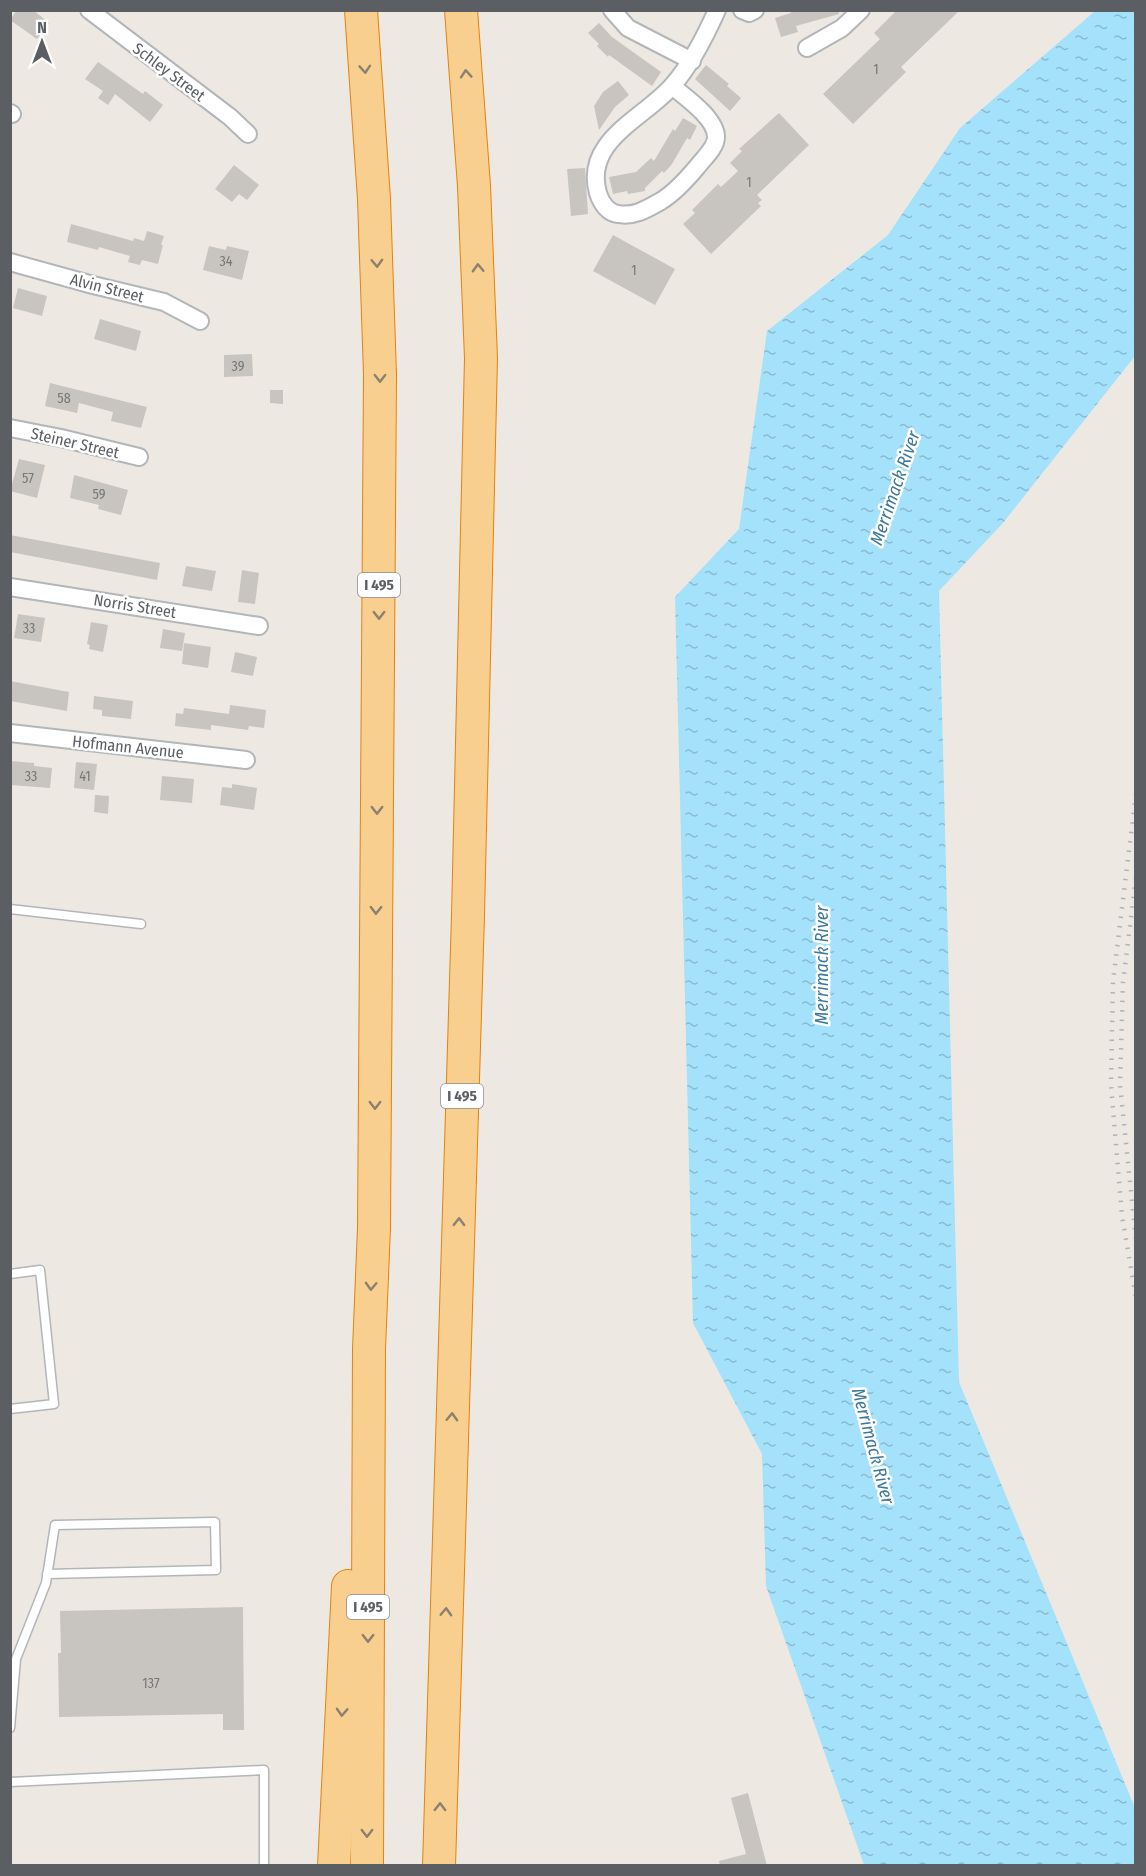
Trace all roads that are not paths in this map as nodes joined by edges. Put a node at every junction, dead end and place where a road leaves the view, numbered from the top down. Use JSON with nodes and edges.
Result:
{"nodes":[{"id":1,"x":89,"y":10,"type":"edge"},
{"id":2,"x":361,"y":10,"type":"edge"},
{"id":3,"x":461,"y":10,"type":"edge"},
{"id":4,"x":612,"y":10,"type":"edge"},
{"id":5,"x":717,"y":10,"type":"edge"},
{"id":6,"x":742,"y":10,"type":"edge"},
{"id":7,"x":755,"y":10,"type":"edge"},
{"id":8,"x":861,"y":10,"type":"edge"},
{"id":9,"x":807,"y":48,"type":"dead end"},
{"id":10,"x":692,"y":61,"type":"junction"},
{"id":11,"x":672,"y":86,"type":"junction"},
{"id":12,"x":248,"y":134,"type":"dead end"},
{"id":13,"x":10,"y":262,"type":"edge"},
{"id":14,"x":200,"y":321,"type":"dead end"},
{"id":15,"x":10,"y":429,"type":"edge"},
{"id":16,"x":139,"y":457,"type":"dead end"},
{"id":17,"x":10,"y":587,"type":"edge"},
{"id":18,"x":259,"y":626,"type":"dead end"},
{"id":19,"x":10,"y":733,"type":"edge"},
{"id":20,"x":246,"y":760,"type":"dead end"},
{"id":21,"x":10,"y":909,"type":"edge"},
{"id":22,"x":141,"y":924,"type":"dead end"},
{"id":23,"x":10,"y":1274,"type":"edge"},
{"id":24,"x":369,"y":1349,"type":"junction"},
{"id":25,"x":10,"y":1409,"type":"edge"},
{"id":26,"x":47,"y":1574,"type":"junction"},
{"id":27,"x":10,"y":1728,"type":"edge"},
{"id":28,"x":10,"y":1782,"type":"edge"},
{"id":29,"x":264,"y":1866,"type":"edge"},
{"id":30,"x":334,"y":1866,"type":"edge"},
{"id":31,"x":367,"y":1866,"type":"edge"},
{"id":32,"x":439,"y":1866,"type":"edge"}],
"edges":[{"from":1,"to":12,"type":"street","name":"Schley Street"},
{"from":2,"to":24,"type":"highway","number":"I 495","one_way":true},
{"from":32,"to":3,"type":"highway","number":"I 495","one_way":true},
{"from":4,"to":10,"type":"street"},
{"from":5,"to":10,"type":"street"},
{"from":6,"to":7,"type":"street"},
{"from":8,"to":9,"type":"street"},
{"from":10,"to":11,"type":"street"},
{"from":11,"to":11,"type":"street"},
{"from":13,"to":14,"type":"street","name":"Alvin Street"},
{"from":15,"to":16,"type":"street","name":"Steiner Street"},
{"from":17,"to":18,"type":"street","name":"Norris Street"},
{"from":19,"to":20,"type":"street","name":"Hofmann Avenue"},
{"from":21,"to":22,"type":"lane"},
{"from":23,"to":25,"type":"lane"},
{"from":24,"to":30,"type":"highway","one_way":true},
{"from":24,"to":31,"type":"highway","number":"I 495","one_way":true},
{"from":26,"to":26,"type":"lane"},
{"from":26,"to":27,"type":"lane"},
{"from":28,"to":29,"type":"lane"}]}
